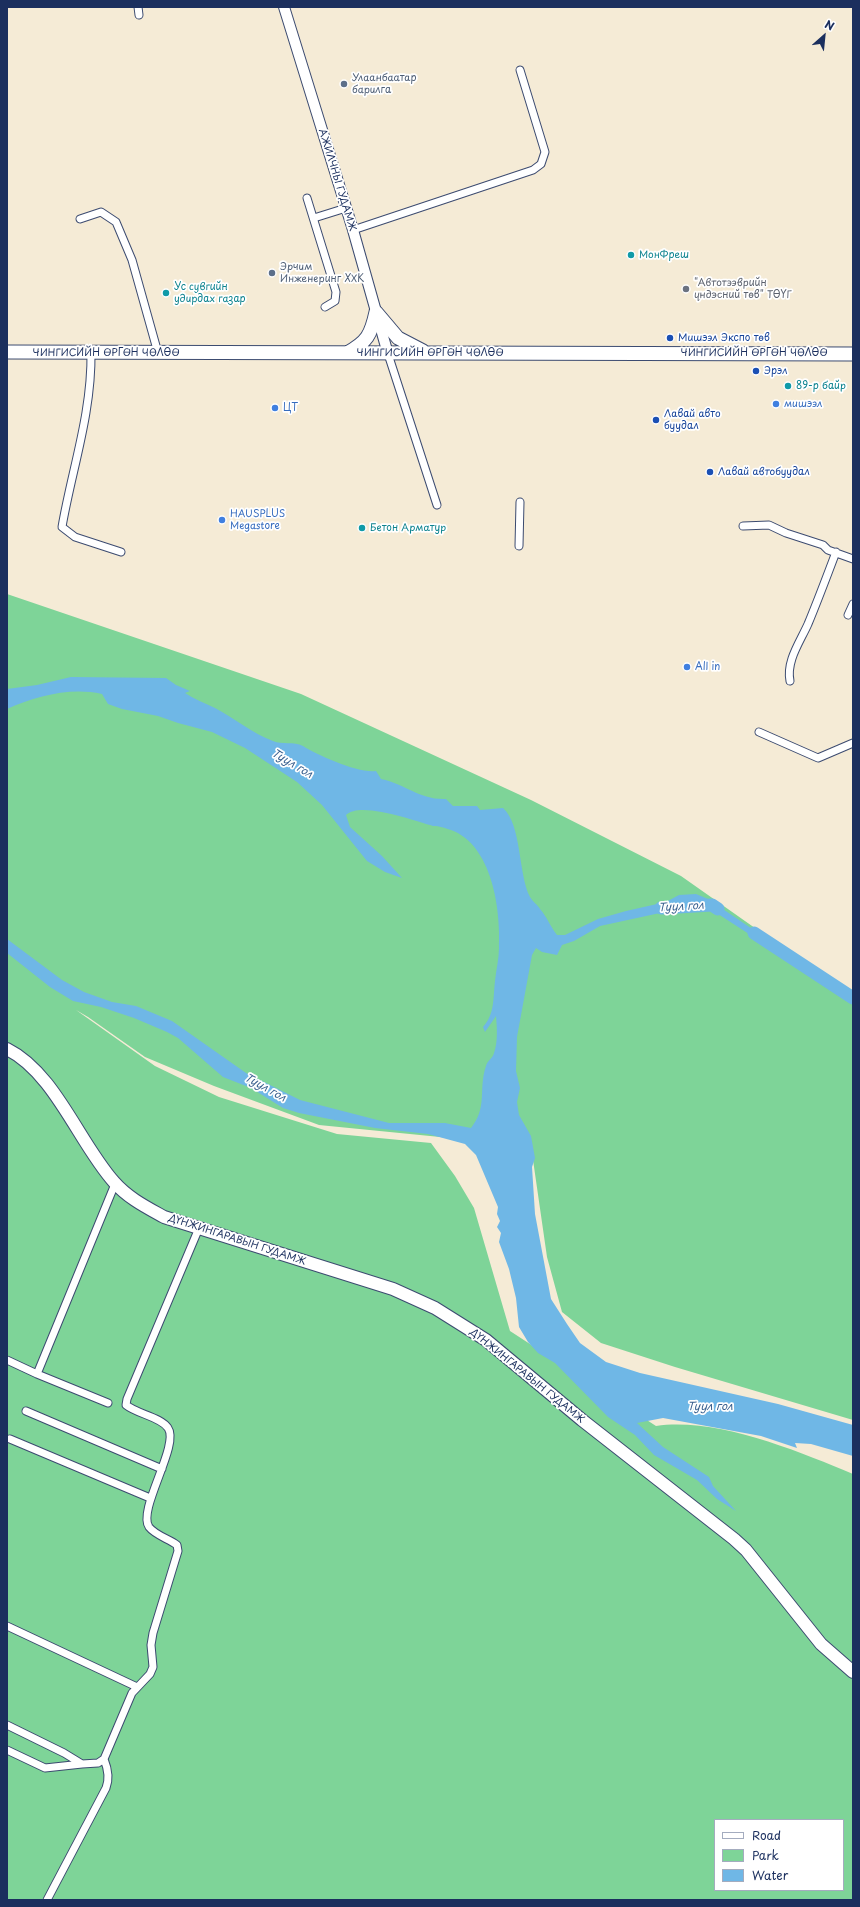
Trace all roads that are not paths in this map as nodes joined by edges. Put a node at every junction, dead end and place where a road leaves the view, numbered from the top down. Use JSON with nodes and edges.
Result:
{"nodes":[{"id":1,"x":284,"y":7,"type":"edge"},
{"id":2,"x":520,"y":70,"type":"dead end"},
{"id":3,"x":307,"y":198,"type":"dead end"},
{"id":4,"x":346,"y":208,"type":"junction"},
{"id":5,"x":314,"y":218,"type":"junction"},
{"id":6,"x":80,"y":219,"type":"dead end"},
{"id":7,"x":353,"y":230,"type":"junction"},
{"id":8,"x":325,"y":307,"type":"dead end"},
{"id":9,"x":376,"y":312,"type":"junction"},
{"id":10,"x":7,"y":352,"type":"edge"},
{"id":11,"x":91,"y":352,"type":"junction"},
{"id":12,"x":158,"y":353,"type":"junction"},
{"id":13,"x":347,"y":353,"type":"junction"},
{"id":14,"x":429,"y":353,"type":"junction"},
{"id":15,"x":388,"y":354,"type":"junction"},
{"id":16,"x":853,"y":354,"type":"edge"},
{"id":17,"x":520,"y":502,"type":"dead end"},
{"id":18,"x":437,"y":506,"type":"dead end"},
{"id":19,"x":742,"y":526,"type":"dead end"},
{"id":20,"x":519,"y":546,"type":"dead end"},
{"id":21,"x":121,"y":552,"type":"dead end"},
{"id":22,"x":836,"y":552,"type":"junction"},
{"id":23,"x":853,"y":559,"type":"edge"},
{"id":24,"x":853,"y":604,"type":"edge"},
{"id":25,"x":848,"y":615,"type":"dead end"},
{"id":26,"x":790,"y":681,"type":"dead end"},
{"id":27,"x":759,"y":732,"type":"dead end"},
{"id":28,"x":853,"y":743,"type":"edge"},
{"id":29,"x":7,"y":1049,"type":"edge"},
{"id":30,"x":115,"y":1184,"type":"junction"},
{"id":31,"x":199,"y":1228,"type":"junction"},
{"id":32,"x":7,"y":1360,"type":"edge"},
{"id":33,"x":37,"y":1374,"type":"junction"},
{"id":34,"x":108,"y":1403,"type":"dead end"},
{"id":35,"x":26,"y":1411,"type":"dead end"},
{"id":36,"x":10,"y":1439,"type":"dead end"},
{"id":37,"x":162,"y":1469,"type":"junction"},
{"id":38,"x":150,"y":1498,"type":"junction"},
{"id":39,"x":7,"y":1626,"type":"edge"},
{"id":40,"x":853,"y":1672,"type":"edge"},
{"id":41,"x":137,"y":1687,"type":"junction"},
{"id":42,"x":7,"y":1725,"type":"edge"},
{"id":43,"x":7,"y":1750,"type":"edge"},
{"id":44,"x":104,"y":1759,"type":"junction"},
{"id":45,"x":82,"y":1764,"type":"junction"},
{"id":46,"x":47,"y":1900,"type":"edge"}],
"edges":[{"from":1,"to":4,"type":"main road","name":"АЖИЛЧНЫ ГУДАМЖ"},
{"from":2,"to":7,"type":"street"},
{"from":3,"to":5,"type":"street"},
{"from":4,"to":5,"type":"street"},
{"from":4,"to":7,"type":"main road","name":"АЖИЛЧНЫ ГУДАМЖ"},
{"from":5,"to":8,"type":"street"},
{"from":6,"to":12,"type":"street"},
{"from":7,"to":9,"type":"main road","name":"АЖИЛЧНЫ ГУДАМЖ"},
{"from":9,"to":13,"type":"highway"},
{"from":9,"to":14,"type":"highway"},
{"from":9,"to":15,"type":"main road","name":"АЖИЛЧНЫ ГУДАМЖ"},
{"from":10,"to":11,"type":"highway","name":"ЧИНГИСИЙН ӨРГӨН ЧӨЛӨӨ"},
{"from":11,"to":12,"type":"highway","name":"ЧИНГИСИЙН ӨРГӨН ЧӨЛӨӨ"},
{"from":11,"to":21,"type":"street"},
{"from":12,"to":13,"type":"highway","name":"ЧИНГИСИЙН ӨРГӨН ЧӨЛӨӨ"},
{"from":13,"to":15,"type":"highway","name":"ЧИНГИСИЙН ӨРГӨН ЧӨЛӨӨ"},
{"from":14,"to":15,"type":"highway","name":"ЧИНГИСИЙН ӨРГӨН ЧӨЛӨӨ"},
{"from":14,"to":16,"type":"highway","name":"ЧИНГИСИЙН ӨРГӨН ЧӨЛӨӨ"},
{"from":15,"to":18,"type":"street"},
{"from":17,"to":20,"type":"street"},
{"from":19,"to":22,"type":"street"},
{"from":22,"to":23,"type":"street"},
{"from":22,"to":26,"type":"street"},
{"from":24,"to":25,"type":"street"},
{"from":27,"to":28,"type":"street"},
{"from":29,"to":30,"type":"main road","name":"ДҮНЖИНГАРАВЫН ГУДАМЖ"},
{"from":30,"to":31,"type":"main road","name":"ДҮНЖИНГАРАВЫН ГУДАМЖ"},
{"from":30,"to":33,"type":"street"},
{"from":31,"to":37,"type":"street"},
{"from":31,"to":40,"type":"main road","name":"ДҮНЖИНГАРАВЫН ГУДАМЖ"},
{"from":32,"to":33,"type":"street"},
{"from":33,"to":34,"type":"street"},
{"from":35,"to":37,"type":"street"},
{"from":36,"to":38,"type":"street"},
{"from":37,"to":38,"type":"street"},
{"from":38,"to":41,"type":"street"},
{"from":39,"to":41,"type":"street"},
{"from":41,"to":44,"type":"street"},
{"from":42,"to":45,"type":"street"},
{"from":43,"to":45,"type":"street"},
{"from":44,"to":45,"type":"street"},
{"from":44,"to":46,"type":"street"}]}
